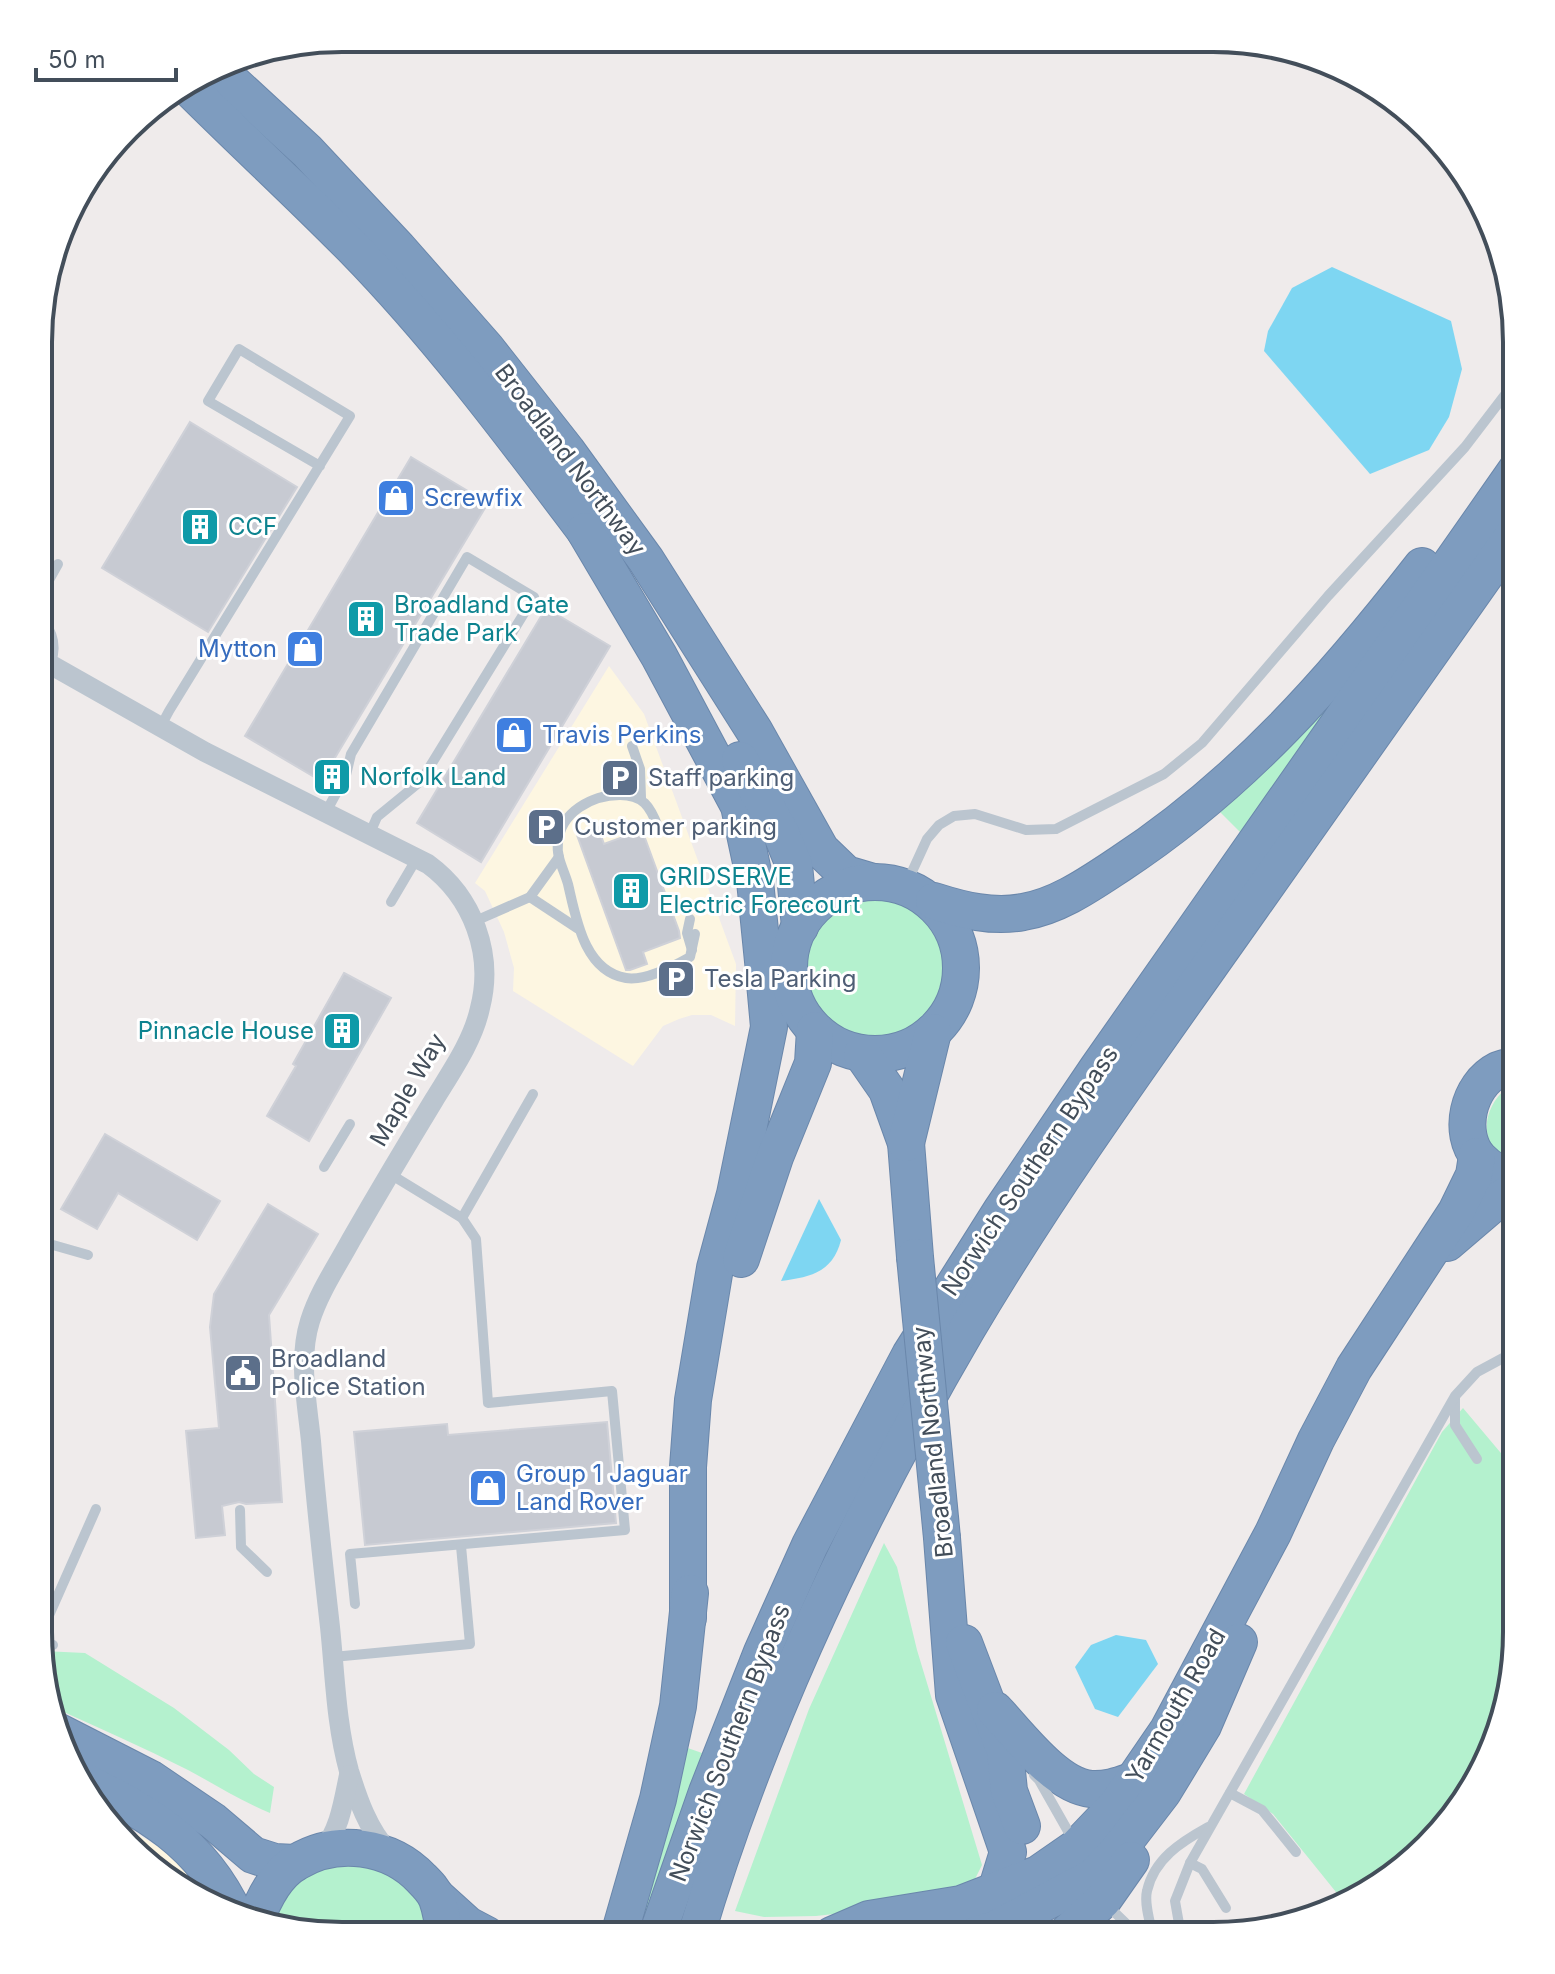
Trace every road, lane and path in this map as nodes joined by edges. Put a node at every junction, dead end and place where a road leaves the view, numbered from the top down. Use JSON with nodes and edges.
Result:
{"nodes":[{"id":1,"x":226,"y":76,"type":"edge"},
{"id":2,"x":193,"y":93,"type":"edge"},
{"id":3,"x":1503,"y":397,"type":"edge"},
{"id":4,"x":1503,"y":460,"type":"edge"},
{"id":5,"x":320,"y":466,"type":"junction"},
{"id":6,"x":1503,"y":489,"type":"edge"},
{"id":7,"x":585,"y":531,"type":"junction"},
{"id":8,"x":1503,"y":550,"type":"edge"},
{"id":9,"x":58,"y":564,"type":"dead end"},
{"id":10,"x":52,"y":575,"type":"edge"},
{"id":11,"x":52,"y":672,"type":"edge"},
{"id":12,"x":161,"y":726,"type":"junction"},
{"id":13,"x":632,"y":746,"type":"dead end"},
{"id":14,"x":641,"y":798,"type":"junction"},
{"id":15,"x":326,"y":812,"type":"junction"},
{"id":16,"x":658,"y":827,"type":"dead end"},
{"id":17,"x":370,"y":833,"type":"junction"},
{"id":18,"x":559,"y":857,"type":"junction"},
{"id":19,"x":417,"y":858,"type":"junction"},
{"id":20,"x":904,"y":890,"type":"junction"},
{"id":21,"x":530,"y":897,"type":"junction"},
{"id":22,"x":391,"y":902,"type":"dead end"},
{"id":23,"x":690,"y":919,"type":"dead end"},
{"id":24,"x":473,"y":922,"type":"junction"},
{"id":25,"x":800,"y":927,"type":"junction"},
{"id":26,"x":577,"y":928,"type":"junction"},
{"id":27,"x":695,"y":934,"type":"dead end"},
{"id":28,"x":692,"y":952,"type":"junction"},
{"id":29,"x":815,"y":1030,"type":"junction"},
{"id":30,"x":933,"y":1032,"type":"junction"},
{"id":31,"x":862,"y":1054,"type":"junction"},
{"id":32,"x":1503,"y":1071,"type":"edge"},
{"id":33,"x":533,"y":1094,"type":"dead end"},
{"id":34,"x":350,"y":1124,"type":"dead end"},
{"id":35,"x":906,"y":1143,"type":"junction"},
{"id":36,"x":1477,"y":1156,"type":"junction"},
{"id":37,"x":324,"y":1167,"type":"dead end"},
{"id":38,"x":390,"y":1174,"type":"junction"},
{"id":39,"x":1503,"y":1176,"type":"edge"},
{"id":40,"x":1503,"y":1197,"type":"edge"},
{"id":41,"x":462,"y":1218,"type":"junction"},
{"id":42,"x":52,"y":1245,"type":"edge"},
{"id":43,"x":88,"y":1255,"type":"dead end"},
{"id":44,"x":1425,"y":1263,"type":"junction"},
{"id":45,"x":1503,"y":1358,"type":"edge"},
{"id":46,"x":1455,"y":1396,"type":"junction"},
{"id":47,"x":1477,"y":1459,"type":"dead end"},
{"id":48,"x":96,"y":1509,"type":"dead end"},
{"id":49,"x":240,"y":1510,"type":"dead end"},
{"id":50,"x":1273,"y":1533,"type":"junction"},
{"id":51,"x":461,"y":1546,"type":"junction"},
{"id":52,"x":267,"y":1572,"type":"dead end"},
{"id":53,"x":949,"y":1597,"type":"junction"},
{"id":54,"x":355,"y":1604,"type":"dead end"},
{"id":55,"x":52,"y":1609,"type":"edge"},
{"id":56,"x":688,"y":1618,"type":"junction"},
{"id":57,"x":333,"y":1657,"type":"junction"},
{"id":58,"x":982,"y":1697,"type":"junction"},
{"id":59,"x":72,"y":1739,"type":"edge"},
{"id":60,"x":1016,"y":1760,"type":"junction"},
{"id":61,"x":350,"y":1771,"type":"junction"},
{"id":62,"x":1135,"y":1780,"type":"junction"},
{"id":63,"x":98,"y":1789,"type":"edge"},
{"id":64,"x":1230,"y":1793,"type":"junction"},
{"id":65,"x":1209,"y":1826,"type":"junction"},
{"id":66,"x":1296,"y":1852,"type":"dead end"},
{"id":67,"x":308,"y":1857,"type":"junction"},
{"id":68,"x":394,"y":1857,"type":"junction"},
{"id":69,"x":1190,"y":1863,"type":"junction"},
{"id":70,"x":1046,"y":1889,"type":"edge"},
{"id":71,"x":437,"y":1897,"type":"junction"},
{"id":72,"x":227,"y":1898,"type":"edge"},
{"id":73,"x":1226,"y":1908,"type":"dead end"},
{"id":74,"x":259,"y":1910,"type":"edge"},
{"id":75,"x":442,"y":1922,"type":"edge"},
{"id":76,"x":465,"y":1922,"type":"edge"},
{"id":77,"x":623,"y":1922,"type":"edge"},
{"id":78,"x":661,"y":1922,"type":"edge"},
{"id":79,"x":700,"y":1922,"type":"edge"},
{"id":80,"x":862,"y":1922,"type":"edge"},
{"id":81,"x":1060,"y":1922,"type":"edge"},
{"id":82,"x":1112,"y":1922,"type":"edge"},
{"id":83,"x":1151,"y":1922,"type":"edge"},
{"id":84,"x":1179,"y":1922,"type":"edge"}],
"edges":[{"from":1,"to":20,"type":"highway","name":"Broadland Northway"},
{"from":2,"to":7,"type":"highway","name":"Broadland Northway"},
{"from":3,"to":20,"type":"lane"},
{"from":4,"to":20,"type":"highway","name":"Broadland Northway"},
{"from":5,"to":5,"type":"lane"},
{"from":5,"to":12,"type":"lane"},
{"from":6,"to":78,"type":"highway","name":"Norwich Southern Bypass"},
{"from":7,"to":25,"type":"highway","name":"Broadland Northway"},
{"from":7,"to":56,"type":"highway"},
{"from":8,"to":79,"type":"highway","name":"Norwich Southern Bypass"},
{"from":9,"to":10,"type":"lane"},
{"from":11,"to":12,"type":"street","name":"Maple Way"},
{"from":12,"to":15,"type":"street","name":"Maple Way"},
{"from":13,"to":14,"type":"lane"},
{"from":14,"to":16,"type":"lane"},
{"from":14,"to":18,"type":"lane"},
{"from":15,"to":17,"type":"street","name":"Maple Way"},
{"from":15,"to":17,"type":"lane"},
{"from":17,"to":19,"type":"street","name":"Maple Way"},
{"from":18,"to":21,"type":"lane"},
{"from":18,"to":26,"type":"lane"},
{"from":19,"to":22,"type":"lane"},
{"from":19,"to":24,"type":"street","name":"Maple Way"},
{"from":20,"to":25,"type":"highway"},
{"from":20,"to":30,"type":"highway"},
{"from":21,"to":24,"type":"lane"},
{"from":21,"to":26,"type":"lane"},
{"from":23,"to":28,"type":"lane"},
{"from":24,"to":38,"type":"street","name":"Maple Way"},
{"from":25,"to":29,"type":"highway"},
{"from":26,"to":28,"type":"lane"},
{"from":27,"to":28,"type":"lane"},
{"from":29,"to":31,"type":"highway"},
{"from":29,"to":56,"type":"highway"},
{"from":30,"to":31,"type":"highway"},
{"from":30,"to":35,"type":"highway","name":"Broadland Northway"},
{"from":31,"to":35,"type":"highway","name":"Broadland Northway"},
{"from":32,"to":36,"type":"highway"},
{"from":33,"to":41,"type":"lane"},
{"from":34,"to":37,"type":"lane"},
{"from":35,"to":53,"type":"highway","name":"Broadland Northway","bridge":true},
{"from":36,"to":39,"type":"highway"},
{"from":36,"to":44,"type":"highway","name":"Yarmouth Road"},
{"from":38,"to":41,"type":"lane"},
{"from":38,"to":57,"type":"street","name":"Maple Way"},
{"from":40,"to":44,"type":"highway","name":"Yarmouth Road"},
{"from":41,"to":51,"type":"lane"},
{"from":42,"to":43,"type":"lane"},
{"from":44,"to":50,"type":"highway","name":"Yarmouth Road"},
{"from":45,"to":46,"type":"lane"},
{"from":46,"to":47,"type":"lane"},
{"from":46,"to":64,"type":"lane"},
{"from":48,"to":55,"type":"lane"},
{"from":49,"to":52,"type":"lane"},
{"from":50,"to":62,"type":"highway","name":"Yarmouth Road"},
{"from":50,"to":70,"type":"highway","name":"Yarmouth Road"},
{"from":51,"to":54,"type":"lane"},
{"from":51,"to":57,"type":"lane"},
{"from":53,"to":58,"type":"highway","name":"Broadland Northway"},
{"from":53,"to":70,"type":"highway","name":"Broadland Northway"},
{"from":56,"to":77,"type":"highway"},
{"from":57,"to":61,"type":"street","name":"Maple Way"},
{"from":58,"to":60,"type":"highway","name":"Broadland Northway"},
{"from":58,"to":62,"type":"highway","name":"Broadland Northway"},
{"from":59,"to":67,"type":"highway"},
{"from":60,"to":70,"type":"highway","name":"Broadland Northway"},
{"from":60,"to":70,"type":"lane"},
{"from":61,"to":67,"type":"street","name":"Maple Way"},
{"from":61,"to":68,"type":"street","name":"Maple Way"},
{"from":62,"to":70,"type":"highway","name":"Yarmouth Road"},
{"from":63,"to":72,"type":"highway"},
{"from":64,"to":65,"type":"lane"},
{"from":64,"to":66,"type":"lane"},
{"from":65,"to":69,"type":"lane"},
{"from":65,"to":83,"type":"lane"},
{"from":67,"to":68,"type":"highway"},
{"from":67,"to":74,"type":"highway"},
{"from":68,"to":71,"type":"highway"},
{"from":69,"to":73,"type":"lane"},
{"from":69,"to":84,"type":"lane"},
{"from":70,"to":80,"type":"highway","name":"Yarmouth Road"},
{"from":70,"to":81,"type":"highway"},
{"from":70,"to":82,"type":"lane"},
{"from":71,"to":75,"type":"highway"},
{"from":71,"to":76,"type":"highway"}]}
